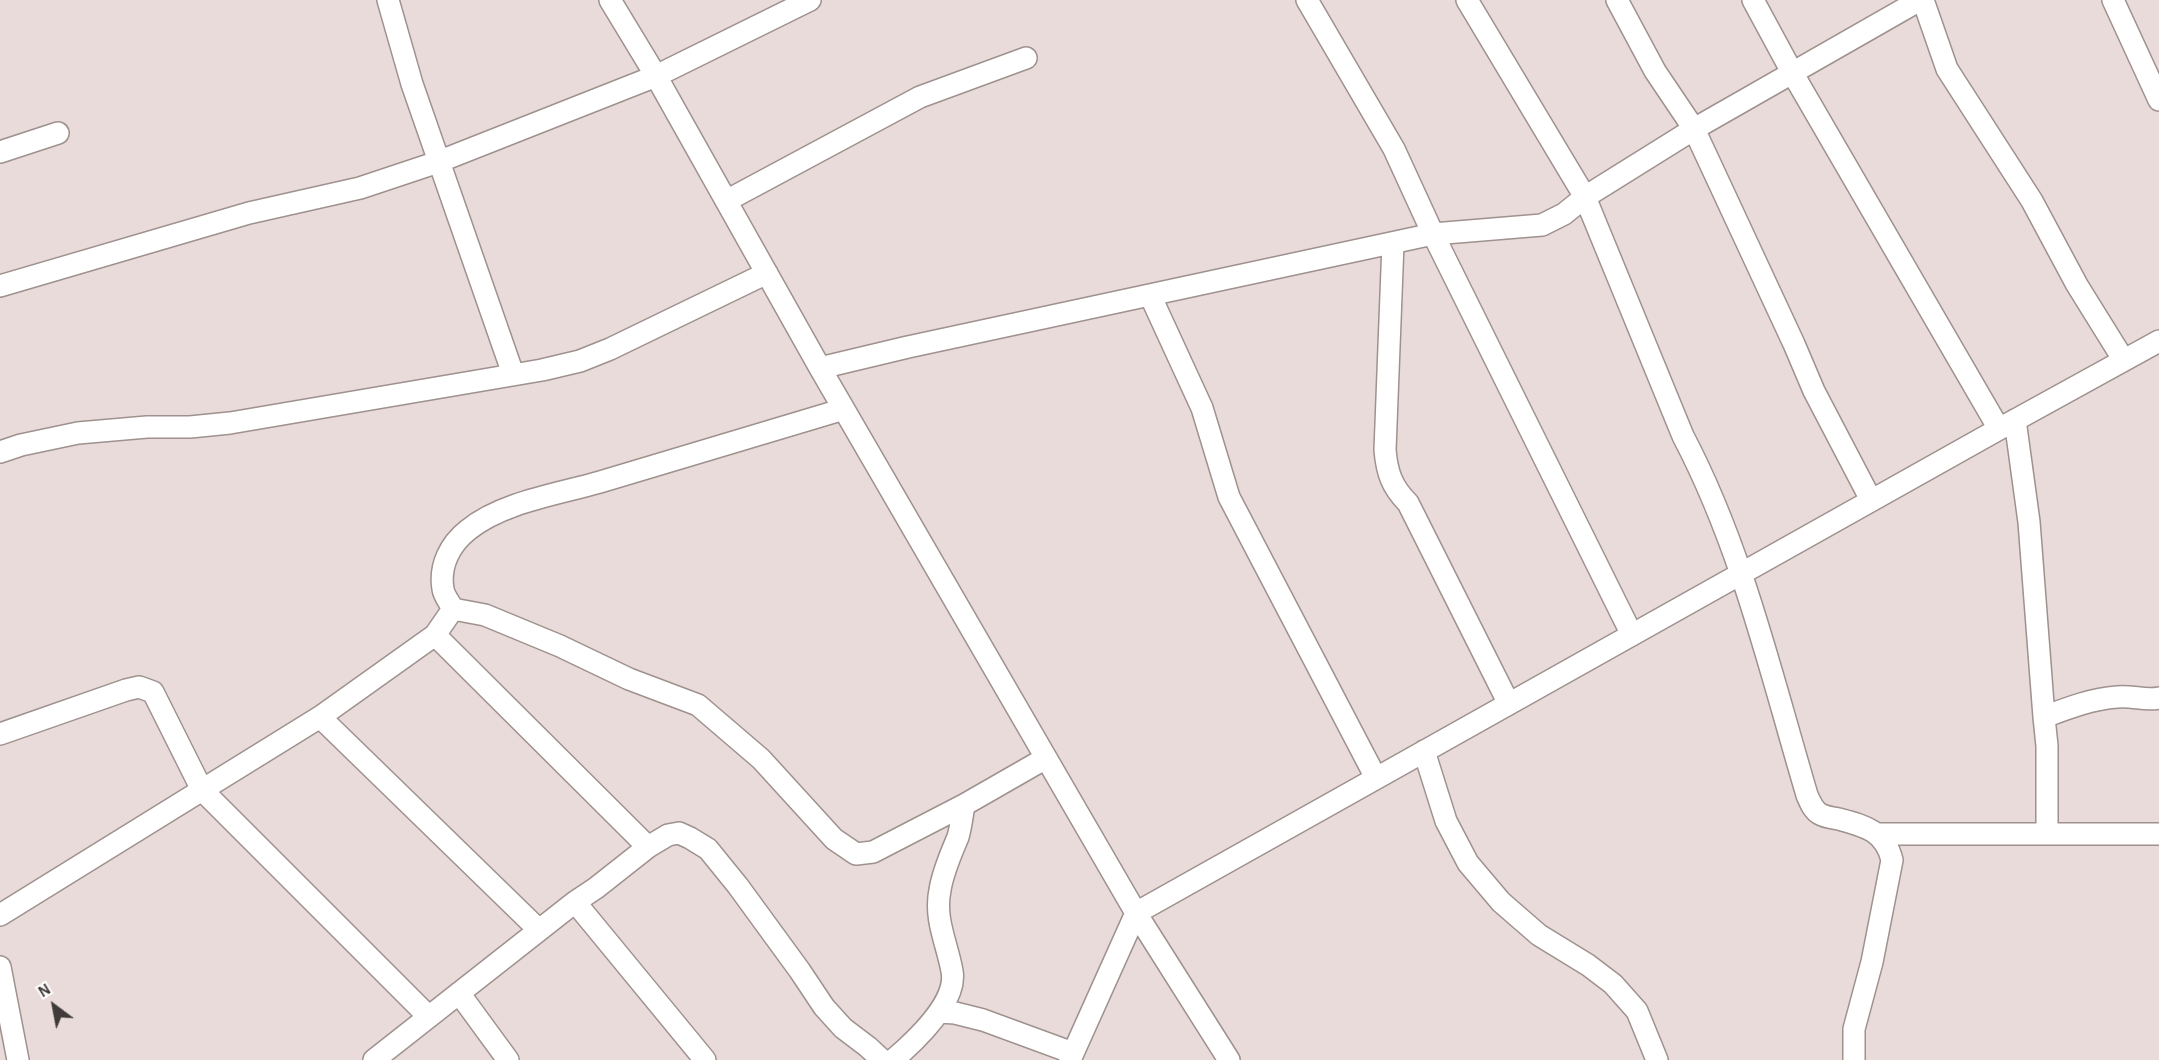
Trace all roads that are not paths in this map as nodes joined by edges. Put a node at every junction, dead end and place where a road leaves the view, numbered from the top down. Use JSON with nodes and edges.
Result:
{"nodes":[{"id":1,"x":388,"y":0,"type":"edge"},
{"id":2,"x":610,"y":0,"type":"edge"},
{"id":3,"x":810,"y":0,"type":"edge"},
{"id":4,"x":1307,"y":0,"type":"edge"},
{"id":5,"x":1467,"y":0,"type":"edge"},
{"id":6,"x":1617,"y":0,"type":"edge"},
{"id":7,"x":1753,"y":0,"type":"edge"},
{"id":8,"x":1921,"y":0,"type":"edge"},
{"id":9,"x":2113,"y":0,"type":"edge"},
{"id":10,"x":1026,"y":58,"type":"dead end"},
{"id":11,"x":1793,"y":74,"type":"junction"},
{"id":12,"x":656,"y":76,"type":"junction"},
{"id":13,"x":2159,"y":100,"type":"edge"},
{"id":14,"x":1694,"y":129,"type":"junction"},
{"id":15,"x":58,"y":133,"type":"dead end"},
{"id":16,"x":0,"y":152,"type":"edge"},
{"id":17,"x":438,"y":162,"type":"junction"},
{"id":18,"x":1586,"y":197,"type":"junction"},
{"id":19,"x":726,"y":201,"type":"junction"},
{"id":20,"x":1433,"y":234,"type":"junction"},
{"id":21,"x":1393,"y":243,"type":"junction"},
{"id":22,"x":767,"y":273,"type":"junction"},
{"id":23,"x":0,"y":286,"type":"edge"},
{"id":24,"x":1150,"y":295,"type":"junction"},
{"id":25,"x":2159,"y":341,"type":"edge"},
{"id":26,"x":2123,"y":359,"type":"junction"},
{"id":27,"x":820,"y":368,"type":"junction"},
{"id":28,"x":513,"y":374,"type":"junction"},
{"id":29,"x":844,"y":409,"type":"junction"},
{"id":30,"x":2007,"y":425,"type":"junction"},
{"id":31,"x":0,"y":453,"type":"edge"},
{"id":32,"x":1871,"y":500,"type":"junction"},
{"id":33,"x":1741,"y":573,"type":"junction"},
{"id":34,"x":453,"y":609,"type":"junction"},
{"id":35,"x":435,"y":635,"type":"junction"},
{"id":36,"x":1632,"y":635,"type":"junction"},
{"id":37,"x":2159,"y":699,"type":"edge"},
{"id":38,"x":1509,"y":704,"type":"junction"},
{"id":39,"x":320,"y":717,"type":"junction"},
{"id":40,"x":2044,"y":717,"type":"junction"},
{"id":41,"x":0,"y":734,"type":"edge"},
{"id":42,"x":1424,"y":751,"type":"junction"},
{"id":43,"x":1046,"y":758,"type":"junction"},
{"id":44,"x":1376,"y":778,"type":"junction"},
{"id":45,"x":202,"y":790,"type":"junction"},
{"id":46,"x":964,"y":806,"type":"junction"},
{"id":47,"x":1879,"y":834,"type":"junction"},
{"id":48,"x":2047,"y":834,"type":"junction"},
{"id":49,"x":2159,"y":834,"type":"edge"},
{"id":50,"x":648,"y":848,"type":"junction"},
{"id":51,"x":575,"y":902,"type":"junction"},
{"id":52,"x":1136,"y":913,"type":"junction"},
{"id":53,"x":0,"y":915,"type":"edge"},
{"id":54,"x":539,"y":930,"type":"junction"},
{"id":55,"x":0,"y":967,"type":"edge"},
{"id":56,"x":459,"y":993,"type":"junction"},
{"id":57,"x":939,"y":1012,"type":"junction"},
{"id":58,"x":428,"y":1017,"type":"junction"},
{"id":59,"x":901,"y":1056,"type":"edge"},
{"id":60,"x":1071,"y":1056,"type":"edge"},
{"id":61,"x":18,"y":1060,"type":"edge"},
{"id":62,"x":374,"y":1060,"type":"edge"},
{"id":63,"x":508,"y":1060,"type":"edge"},
{"id":64,"x":705,"y":1060,"type":"edge"},
{"id":65,"x":882,"y":1060,"type":"edge"},
{"id":66,"x":1229,"y":1060,"type":"edge"},
{"id":67,"x":1657,"y":1060,"type":"edge"},
{"id":68,"x":1854,"y":1060,"type":"edge"}],
"edges":[{"from":1,"to":17,"type":"street"},
{"from":2,"to":12,"type":"street"},
{"from":3,"to":12,"type":"street"},
{"from":4,"to":20,"type":"street"},
{"from":5,"to":18,"type":"street"},
{"from":6,"to":14,"type":"street"},
{"from":7,"to":11,"type":"street"},
{"from":8,"to":11,"type":"street"},
{"from":8,"to":26,"type":"street"},
{"from":9,"to":13,"type":"street"},
{"from":10,"to":19,"type":"street"},
{"from":11,"to":14,"type":"street"},
{"from":11,"to":30,"type":"street"},
{"from":12,"to":17,"type":"street"},
{"from":12,"to":19,"type":"street"},
{"from":14,"to":18,"type":"street"},
{"from":14,"to":32,"type":"street"},
{"from":15,"to":16,"type":"street"},
{"from":17,"to":23,"type":"street"},
{"from":17,"to":28,"type":"street"},
{"from":18,"to":20,"type":"street"},
{"from":18,"to":33,"type":"street"},
{"from":19,"to":22,"type":"street"},
{"from":20,"to":21,"type":"street"},
{"from":20,"to":36,"type":"street"},
{"from":21,"to":24,"type":"street"},
{"from":21,"to":38,"type":"street"},
{"from":22,"to":27,"type":"street"},
{"from":22,"to":28,"type":"street"},
{"from":24,"to":27,"type":"street"},
{"from":24,"to":44,"type":"street"},
{"from":25,"to":26,"type":"street"},
{"from":26,"to":30,"type":"street"},
{"from":27,"to":29,"type":"street"},
{"from":28,"to":31,"type":"street"},
{"from":29,"to":34,"type":"street"},
{"from":29,"to":43,"type":"street"},
{"from":30,"to":32,"type":"street"},
{"from":30,"to":40,"type":"street"},
{"from":32,"to":33,"type":"street"},
{"from":33,"to":36,"type":"street"},
{"from":33,"to":47,"type":"street"},
{"from":34,"to":35,"type":"street"},
{"from":34,"to":46,"type":"street"},
{"from":35,"to":39,"type":"street"},
{"from":35,"to":50,"type":"street"},
{"from":36,"to":38,"type":"street"},
{"from":37,"to":40,"type":"street"},
{"from":38,"to":42,"type":"street"},
{"from":39,"to":45,"type":"street"},
{"from":39,"to":54,"type":"street"},
{"from":40,"to":48,"type":"street"},
{"from":41,"to":45,"type":"street"},
{"from":42,"to":44,"type":"street"},
{"from":42,"to":67,"type":"street"},
{"from":43,"to":46,"type":"street"},
{"from":43,"to":52,"type":"street"},
{"from":44,"to":52,"type":"street"},
{"from":45,"to":53,"type":"street"},
{"from":45,"to":58,"type":"street"},
{"from":46,"to":57,"type":"street"},
{"from":47,"to":48,"type":"street"},
{"from":47,"to":68,"type":"street"},
{"from":48,"to":49,"type":"street"},
{"from":50,"to":51,"type":"street"},
{"from":50,"to":65,"type":"street"},
{"from":51,"to":54,"type":"street"},
{"from":51,"to":64,"type":"street"},
{"from":52,"to":60,"type":"street"},
{"from":52,"to":66,"type":"street"},
{"from":54,"to":56,"type":"street"},
{"from":55,"to":61,"type":"street"},
{"from":56,"to":58,"type":"street"},
{"from":56,"to":63,"type":"street"},
{"from":57,"to":59,"type":"street"},
{"from":57,"to":60,"type":"street"},
{"from":58,"to":62,"type":"street"}]}
